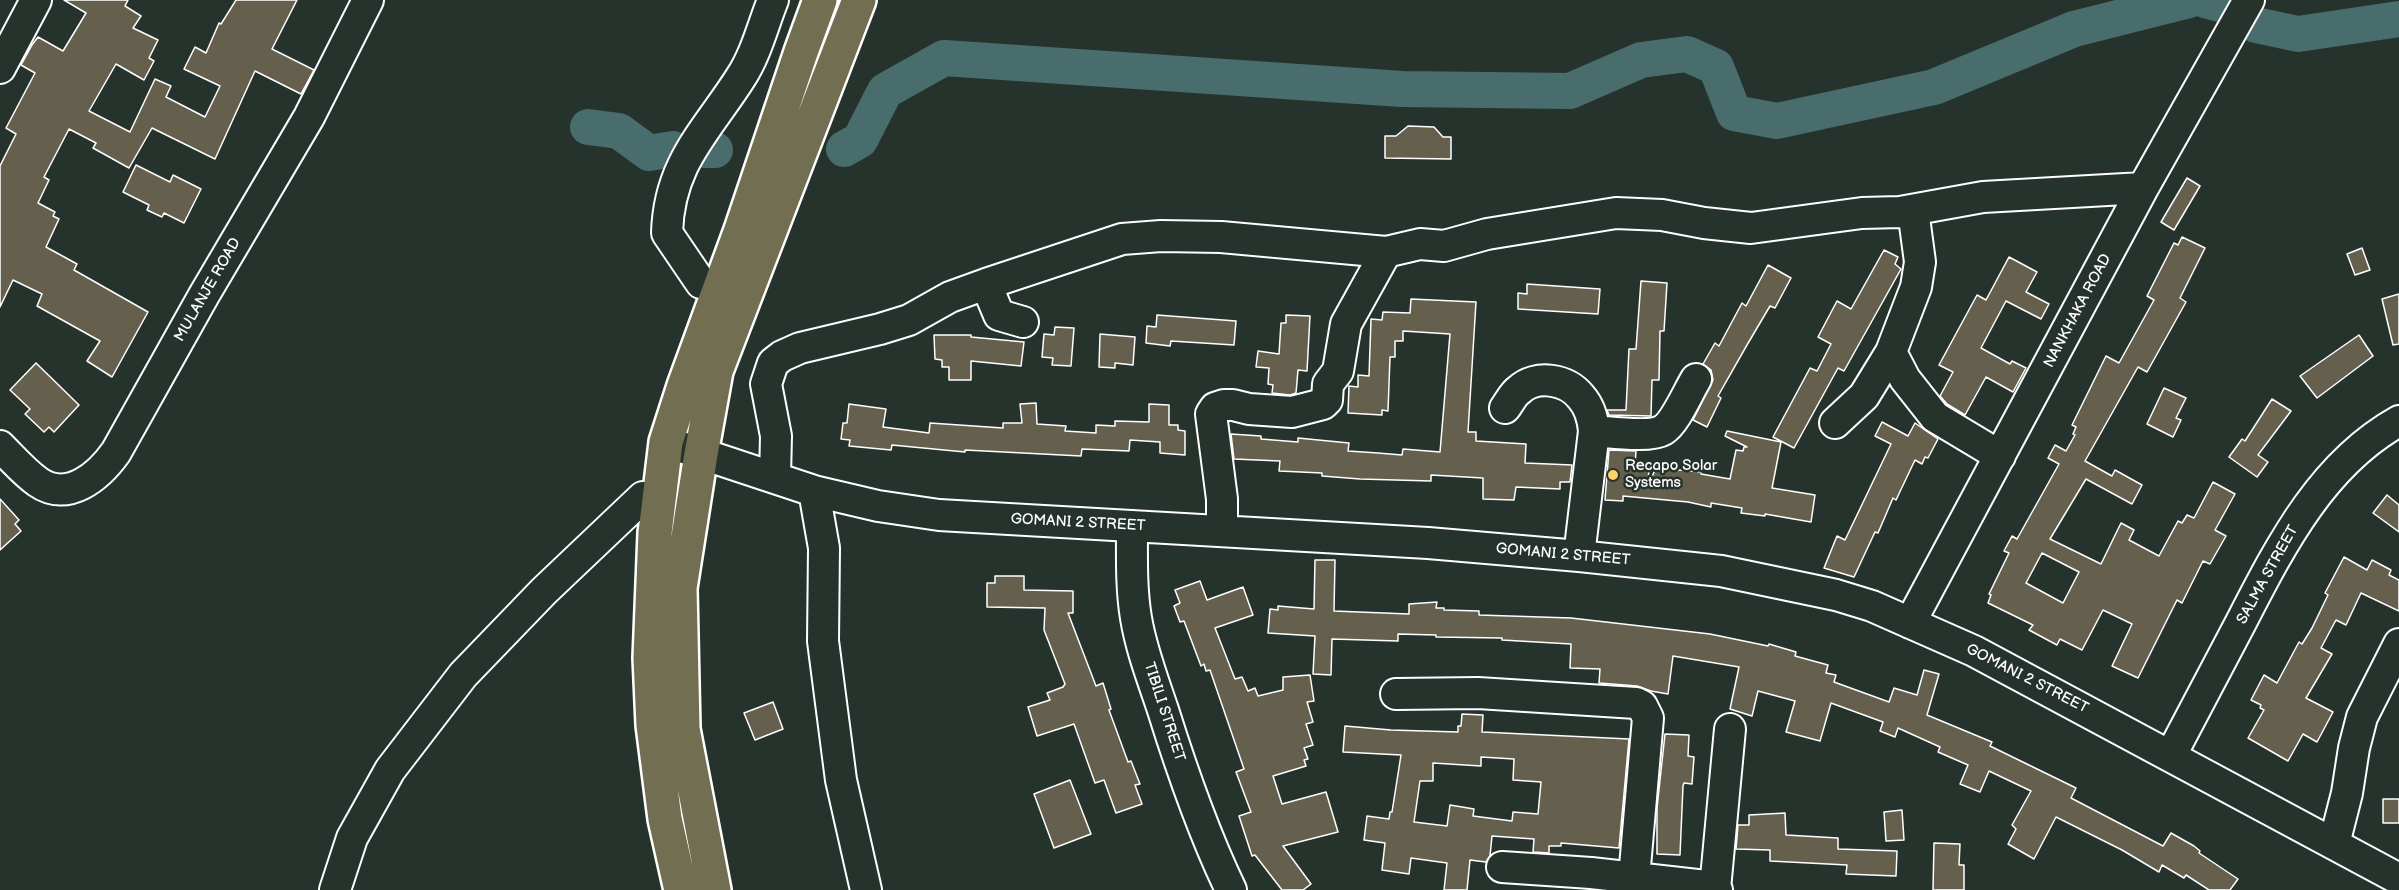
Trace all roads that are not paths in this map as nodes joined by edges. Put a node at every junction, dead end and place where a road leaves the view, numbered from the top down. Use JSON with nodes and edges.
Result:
{"nodes":[{"id":1,"x":36,"y":0,"type":"edge"},
{"id":2,"x":368,"y":0,"type":"edge"},
{"id":3,"x":773,"y":0,"type":"edge"},
{"id":4,"x":820,"y":0,"type":"edge"},
{"id":5,"x":859,"y":0,"type":"edge"},
{"id":6,"x":2249,"y":0,"type":"edge"},
{"id":7,"x":801,"y":52,"type":"junction"},
{"id":8,"x":0,"y":68,"type":"edge"},
{"id":9,"x":2144,"y":188,"type":"junction"},
{"id":10,"x":1912,"y":210,"type":"junction"},
{"id":11,"x":1386,"y":252,"type":"junction"},
{"id":12,"x":701,"y":283,"type":"junction"},
{"id":13,"x":986,"y":284,"type":"junction"},
{"id":14,"x":1023,"y":322,"type":"dead end"},
{"id":15,"x":1891,"y":352,"type":"junction"},
{"id":16,"x":1696,"y":379,"type":"dead end"},
{"id":17,"x":1505,"y":408,"type":"dead end"},
{"id":18,"x":2399,"y":421,"type":"edge"},
{"id":19,"x":1835,"y":423,"type":"dead end"},
{"id":20,"x":1594,"y":431,"type":"junction"},
{"id":21,"x":666,"y":442,"type":"junction"},
{"id":22,"x":0,"y":446,"type":"edge"},
{"id":23,"x":701,"y":454,"type":"junction"},
{"id":24,"x":2000,"y":456,"type":"junction"},
{"id":25,"x":775,"y":477,"type":"junction"},
{"id":26,"x":814,"y":491,"type":"junction"},
{"id":27,"x":643,"y":496,"type":"junction"},
{"id":28,"x":1132,"y":526,"type":"junction"},
{"id":29,"x":1222,"y":530,"type":"junction"},
{"id":30,"x":1579,"y":556,"type":"junction"},
{"id":31,"x":1910,"y":623,"type":"junction"},
{"id":32,"x":2399,"y":644,"type":"edge"},
{"id":33,"x":1395,"y":694,"type":"dead end"},
{"id":34,"x":1730,"y":729,"type":"dead end"},
{"id":35,"x":2171,"y":755,"type":"junction"},
{"id":36,"x":665,"y":819,"type":"junction"},
{"id":37,"x":2334,"y":844,"type":"junction"},
{"id":38,"x":1502,"y":867,"type":"dead end"},
{"id":39,"x":710,"y":874,"type":"edge"},
{"id":40,"x":1634,"y":878,"type":"junction"},
{"id":41,"x":2382,"y":879,"type":"edge"},
{"id":42,"x":1716,"y":889,"type":"edge"},
{"id":43,"x":335,"y":890,"type":"edge"},
{"id":44,"x":681,"y":890,"type":"edge"},
{"id":45,"x":866,"y":890,"type":"edge"},
{"id":46,"x":1231,"y":890,"type":"edge"}],
"edges":[{"from":1,"to":8,"type":"street"},
{"from":2,"to":22,"type":"street","name":"MULANJE ROAD"},
{"from":3,"to":12,"type":"street"},
{"from":4,"to":7,"type":"main road"},
{"from":5,"to":23,"type":"main road"},
{"from":6,"to":9,"type":"street","name":"NANKHAKA ROAD"},
{"from":7,"to":12,"type":"main road"},
{"from":7,"to":21,"type":"main road"},
{"from":9,"to":10,"type":"street"},
{"from":9,"to":24,"type":"street","name":"NANKHAKA ROAD"},
{"from":10,"to":11,"type":"street"},
{"from":10,"to":15,"type":"street"},
{"from":11,"to":13,"type":"street"},
{"from":11,"to":29,"type":"street"},
{"from":12,"to":27,"type":"main road"},
{"from":13,"to":14,"type":"street"},
{"from":13,"to":25,"type":"street"},
{"from":15,"to":19,"type":"street"},
{"from":15,"to":24,"type":"street"},
{"from":16,"to":20,"type":"street"},
{"from":17,"to":20,"type":"street"},
{"from":18,"to":35,"type":"street","name":"SALMA STREET"},
{"from":20,"to":30,"type":"street"},
{"from":21,"to":23,"type":"street","name":"GOMANI 2 STREET"},
{"from":21,"to":36,"type":"main road"},
{"from":23,"to":25,"type":"street","name":"GOMANI 2 STREET"},
{"from":23,"to":39,"type":"main road"},
{"from":24,"to":31,"type":"street","name":"NANKHAKA ROAD"},
{"from":25,"to":26,"type":"street","name":"GOMANI 2 STREET"},
{"from":26,"to":28,"type":"street","name":"GOMANI 2 STREET"},
{"from":26,"to":45,"type":"street"},
{"from":27,"to":36,"type":"main road"},
{"from":27,"to":43,"type":"street"},
{"from":28,"to":29,"type":"street","name":"GOMANI 2 STREET"},
{"from":28,"to":46,"type":"street","name":"TIBILI STREET"},
{"from":29,"to":30,"type":"street","name":"GOMANI 2 STREET"},
{"from":30,"to":31,"type":"street","name":"GOMANI 2 STREET"},
{"from":31,"to":35,"type":"street","name":"GOMANI 2 STREET"},
{"from":32,"to":37,"type":"street"},
{"from":33,"to":40,"type":"street"},
{"from":34,"to":42,"type":"street"},
{"from":35,"to":37,"type":"street","name":"GOMANI 2 STREET"},
{"from":36,"to":44,"type":"main road"},
{"from":37,"to":41,"type":"street","name":"GOMANI 2 STREET"},
{"from":38,"to":40,"type":"street"},
{"from":40,"to":42,"type":"street"}]}
